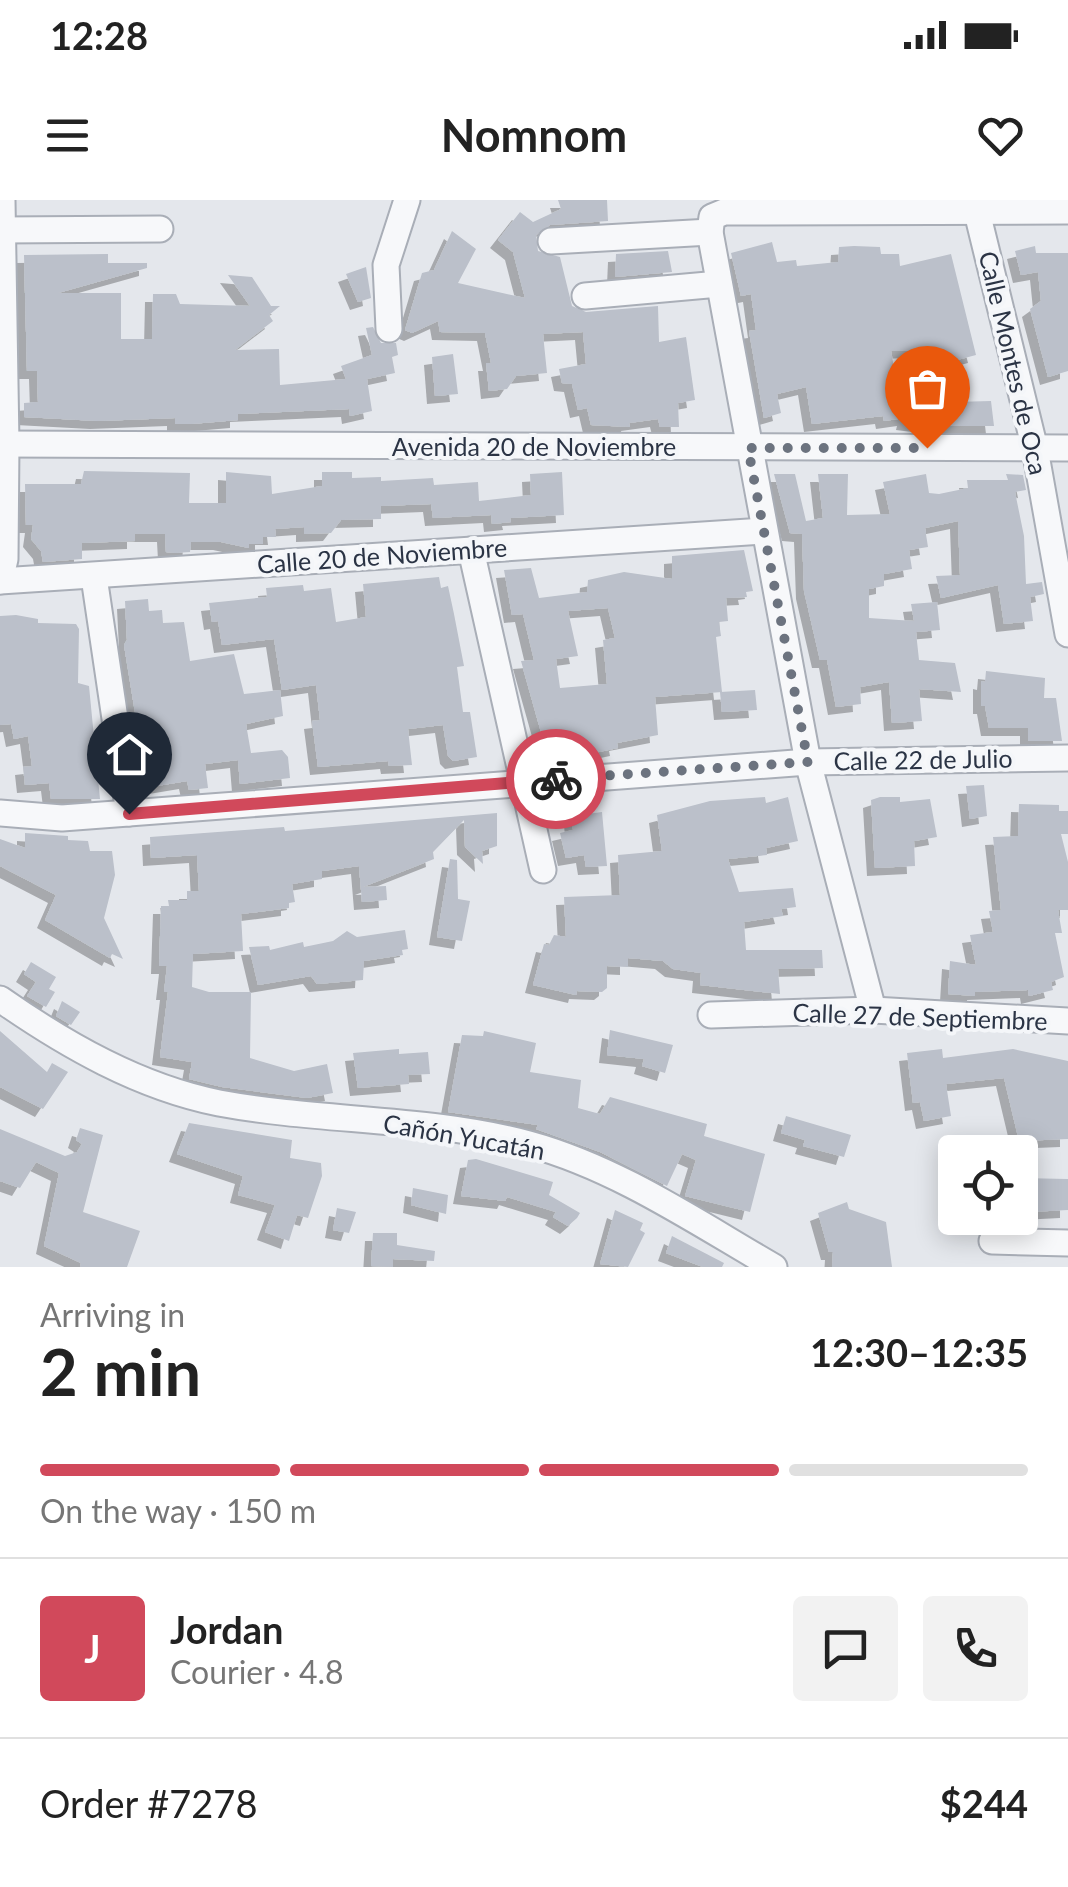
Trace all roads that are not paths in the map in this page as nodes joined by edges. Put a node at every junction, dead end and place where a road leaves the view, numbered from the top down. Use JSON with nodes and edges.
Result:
{"nodes":[{"id":1,"x":2,"y":200,"type":"edge"},
{"id":2,"x":406,"y":200,"type":"edge"},
{"id":3,"x":976,"y":206,"type":"edge"},
{"id":4,"x":1068,"y":211,"type":"edge"},
{"id":5,"x":711,"y":225,"type":"junction"},
{"id":6,"x":1,"y":230,"type":"edge"},
{"id":7,"x":160,"y":230,"type":"dead end"},
{"id":8,"x":551,"y":241,"type":"dead end"},
{"id":9,"x":719,"y":284,"type":"junction"},
{"id":10,"x":585,"y":296,"type":"dead end"},
{"id":11,"x":389,"y":330,"type":"dead end"},
{"id":12,"x":3,"y":444,"type":"edge"},
{"id":13,"x":748,"y":448,"type":"junction"},
{"id":14,"x":1068,"y":448,"type":"edge"},
{"id":15,"x":1035,"y":449,"type":"junction"},
{"id":16,"x":764,"y":531,"type":"junction"},
{"id":17,"x":471,"y":550,"type":"junction"},
{"id":18,"x":1061,"y":558,"type":"edge"},
{"id":19,"x":1,"y":570,"type":"edge"},
{"id":20,"x":94,"y":577,"type":"junction"},
{"id":21,"x":1068,"y":634,"type":"edge"},
{"id":22,"x":1068,"y":758,"type":"edge"},
{"id":23,"x":808,"y":762,"type":"junction"},
{"id":24,"x":523,"y":782,"type":"junction"},
{"id":25,"x":0,"y":804,"type":"edge"},
{"id":26,"x":1,"y":813,"type":"edge"},
{"id":27,"x":129,"y":814,"type":"junction"},
{"id":28,"x":543,"y":870,"type":"dead end"},
{"id":29,"x":0,"y":1000,"type":"edge"},
{"id":30,"x":873,"y":1010,"type":"junction"},
{"id":31,"x":711,"y":1014,"type":"dead end"},
{"id":32,"x":1068,"y":1021,"type":"edge"},
{"id":33,"x":992,"y":1241,"type":"dead end"},
{"id":34,"x":1068,"y":1243,"type":"edge"},
{"id":35,"x":774,"y":1267,"type":"edge"}],
"edges":[{"from":1,"to":6,"type":"street"},
{"from":2,"to":11,"type":"street"},
{"from":3,"to":4,"type":"street"},
{"from":3,"to":5,"type":"street"},
{"from":3,"to":15,"type":"street","name":"Calle Montes de Oca"},
{"from":5,"to":8,"type":"street"},
{"from":5,"to":9,"type":"street"},
{"from":6,"to":7,"type":"street"},
{"from":6,"to":12,"type":"street"},
{"from":9,"to":10,"type":"street"},
{"from":9,"to":13,"type":"street"},
{"from":12,"to":13,"type":"street","name":"Avenida 20 de Noviembre"},
{"from":12,"to":19,"type":"street"},
{"from":13,"to":15,"type":"street","name":"Avenida 20 de Noviembre"},
{"from":13,"to":16,"type":"street"},
{"from":14,"to":15,"type":"street","name":"Avenida 20 de Noviembre"},
{"from":15,"to":18,"type":"street","name":"Calle Montes de Oca"},
{"from":16,"to":17,"type":"street","name":"Calle 20 de Noviembre"},
{"from":16,"to":23,"type":"street"},
{"from":17,"to":20,"type":"street","name":"Calle 20 de Noviembre"},
{"from":17,"to":24,"type":"street"},
{"from":18,"to":21,"type":"street","name":"Calle Montes de Oca"},
{"from":19,"to":20,"type":"street","name":"Calle 20 de Noviembre"},
{"from":20,"to":27,"type":"street"},
{"from":22,"to":23,"type":"street","name":"Calle 22 de Julio"},
{"from":23,"to":24,"type":"street","name":"Calle 22 de Julio"},
{"from":23,"to":30,"type":"street"},
{"from":24,"to":27,"type":"street","name":"Calle 22 de Julio"},
{"from":24,"to":28,"type":"street"},
{"from":25,"to":26,"type":"street"},
{"from":26,"to":27,"type":"street","name":"Calle 22 de Julio"},
{"from":29,"to":35,"type":"street","name":"Cañón Yucatán"},
{"from":30,"to":31,"type":"street","name":"Calle 27 de Septiembre"},
{"from":30,"to":32,"type":"street","name":"Calle 27 de Septiembre"},
{"from":33,"to":34,"type":"street"}]}
